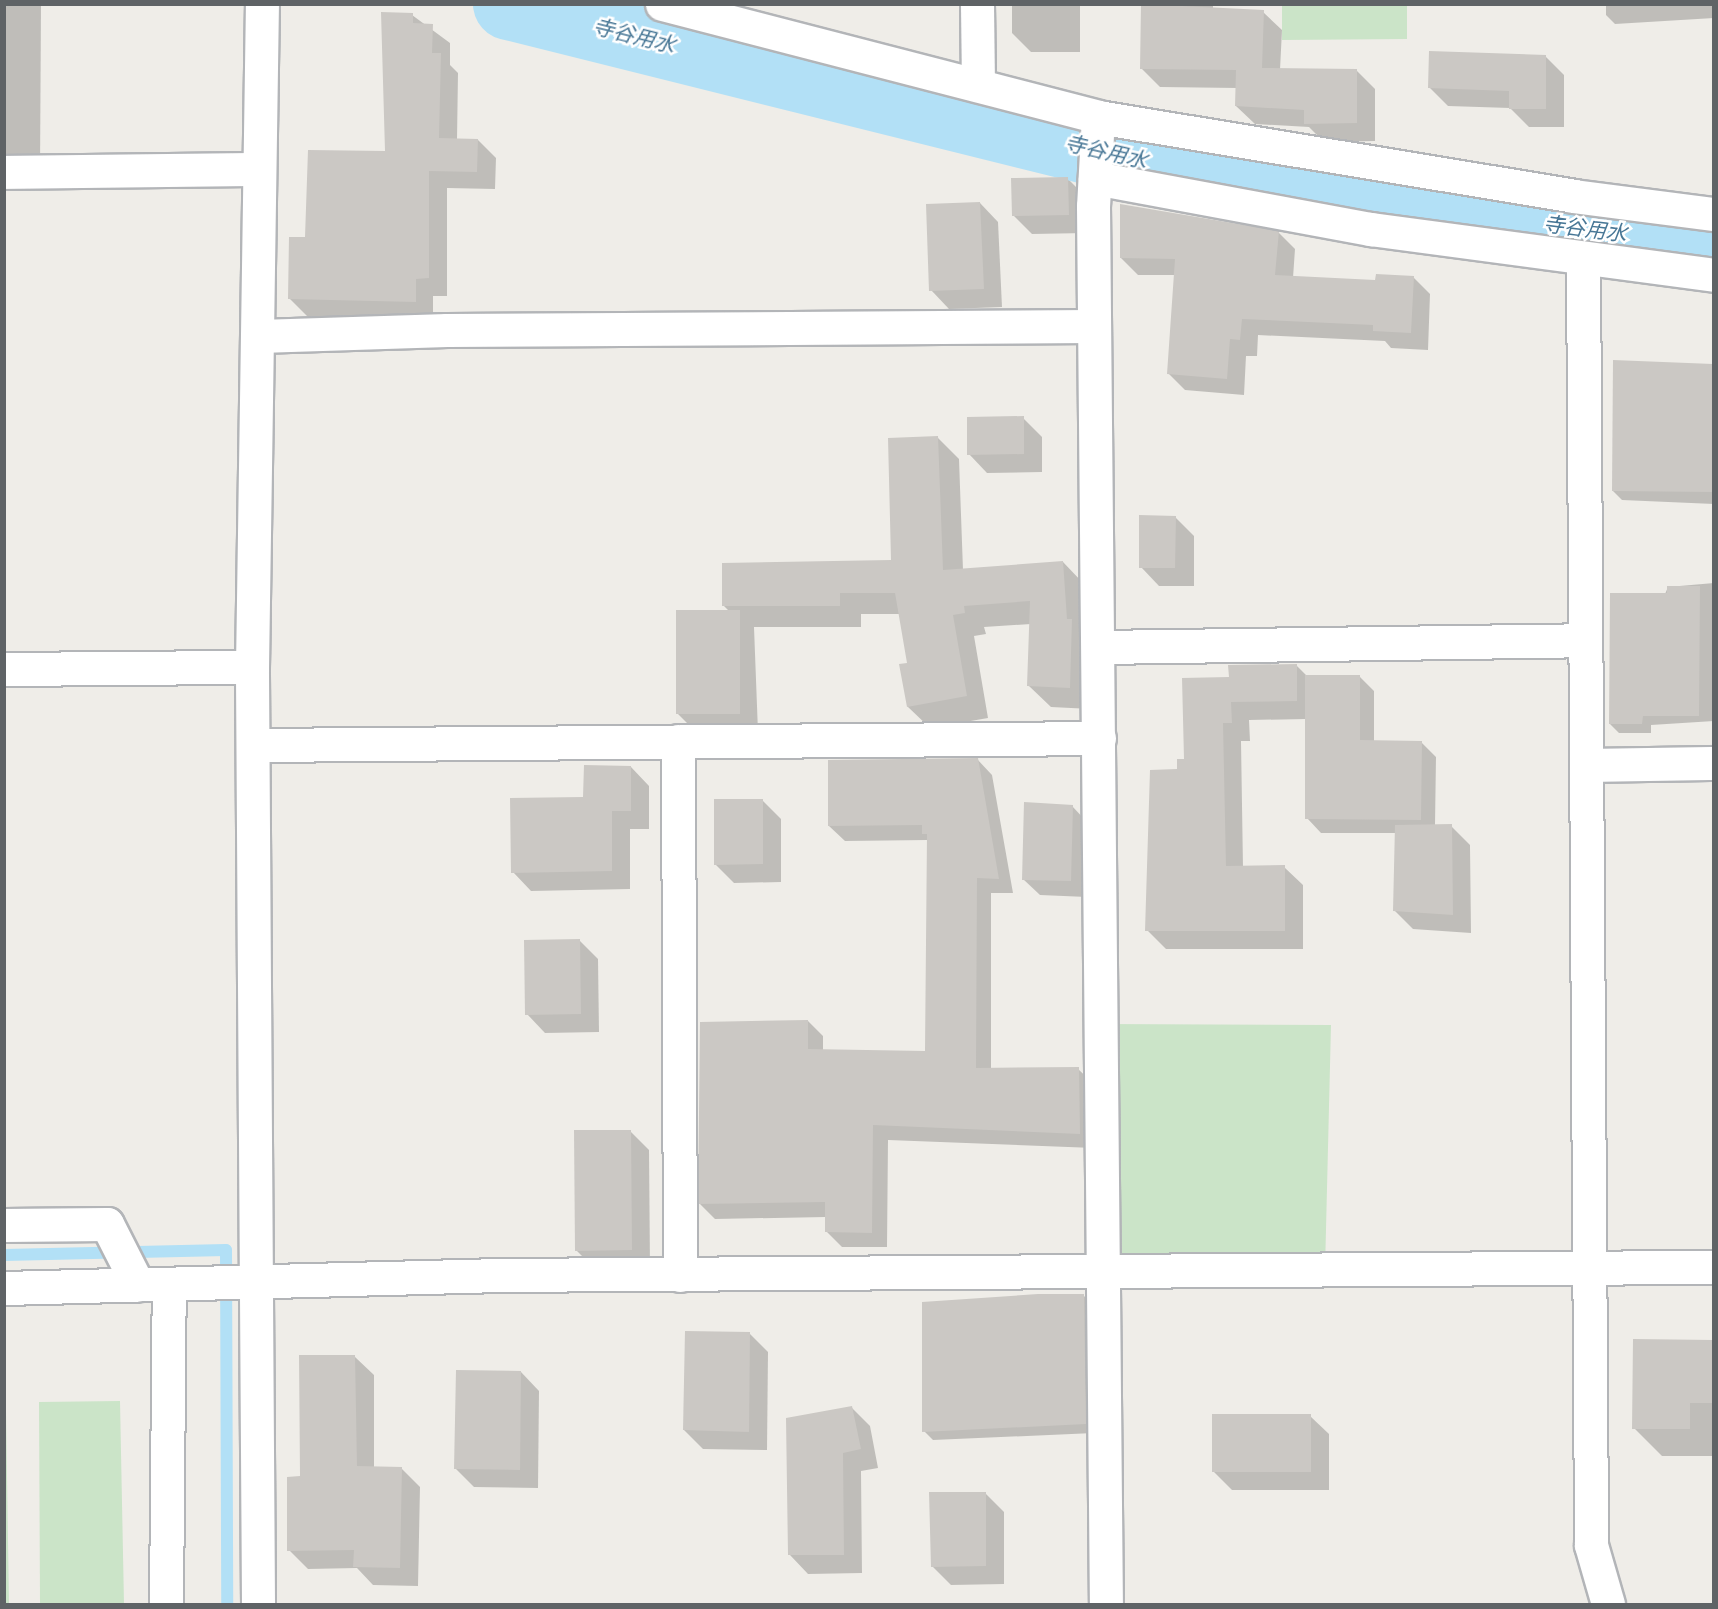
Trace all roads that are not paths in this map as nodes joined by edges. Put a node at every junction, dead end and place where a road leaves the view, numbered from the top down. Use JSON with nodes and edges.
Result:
{"nodes":[{"id":1,"x":262,"y":4,"type":"edge"},
{"id":2,"x":662,"y":4,"type":"edge"},
{"id":3,"x":977,"y":4,"type":"edge"},
{"id":4,"x":978,"y":85,"type":"junction"},
{"id":5,"x":1098,"y":117,"type":"junction"},
{"id":6,"x":257,"y":169,"type":"junction"},
{"id":7,"x":4,"y":172,"type":"edge"},
{"id":8,"x":1095,"y":178,"type":"junction"},
{"id":9,"x":1713,"y":214,"type":"edge"},
{"id":10,"x":1583,"y":261,"type":"junction"},
{"id":11,"x":1713,"y":275,"type":"edge"},
{"id":12,"x":1094,"y":326,"type":"junction"},
{"id":13,"x":259,"y":336,"type":"junction"},
{"id":14,"x":1585,"y":640,"type":"junction"},
{"id":15,"x":1098,"y":647,"type":"junction"},
{"id":16,"x":252,"y":667,"type":"junction"},
{"id":17,"x":4,"y":669,"type":"edge"},
{"id":18,"x":1099,"y":738,"type":"junction"},
{"id":19,"x":678,"y":741,"type":"junction"},
{"id":20,"x":254,"y":745,"type":"junction"},
{"id":21,"x":1713,"y":763,"type":"edge"},
{"id":22,"x":1587,"y":765,"type":"junction"},
{"id":23,"x":4,"y":1225,"type":"edge"},
{"id":24,"x":1713,"y":1267,"type":"edge"},
{"id":25,"x":1590,"y":1268,"type":"junction"},
{"id":26,"x":1104,"y":1272,"type":"junction"},
{"id":27,"x":680,"y":1275,"type":"junction"},
{"id":28,"x":256,"y":1281,"type":"junction"},
{"id":29,"x":153,"y":1285,"type":"junction"},
{"id":30,"x":4,"y":1288,"type":"edge"},
{"id":31,"x":166,"y":1605,"type":"edge"},
{"id":32,"x":258,"y":1605,"type":"edge"},
{"id":33,"x":1107,"y":1605,"type":"edge"},
{"id":34,"x":1608,"y":1605,"type":"edge"}],
"edges":[{"from":1,"to":6,"type":"street"},
{"from":2,"to":4,"type":"street"},
{"from":3,"to":4,"type":"street"},
{"from":4,"to":5,"type":"street"},
{"from":5,"to":8,"type":"street"},
{"from":5,"to":9,"type":"street"},
{"from":6,"to":7,"type":"street"},
{"from":6,"to":13,"type":"street"},
{"from":8,"to":10,"type":"street"},
{"from":8,"to":12,"type":"street"},
{"from":10,"to":11,"type":"street"},
{"from":10,"to":14,"type":"street"},
{"from":12,"to":13,"type":"street"},
{"from":12,"to":15,"type":"street"},
{"from":13,"to":16,"type":"street"},
{"from":14,"to":15,"type":"street"},
{"from":14,"to":22,"type":"street"},
{"from":15,"to":18,"type":"street"},
{"from":16,"to":17,"type":"street"},
{"from":16,"to":20,"type":"street"},
{"from":18,"to":19,"type":"street"},
{"from":18,"to":26,"type":"street"},
{"from":19,"to":20,"type":"street"},
{"from":19,"to":27,"type":"street"},
{"from":20,"to":28,"type":"street"},
{"from":21,"to":22,"type":"street"},
{"from":22,"to":25,"type":"street"},
{"from":23,"to":29,"type":"street"},
{"from":24,"to":25,"type":"street"},
{"from":25,"to":26,"type":"street"},
{"from":25,"to":34,"type":"street"},
{"from":26,"to":27,"type":"street"},
{"from":26,"to":33,"type":"street"},
{"from":27,"to":28,"type":"street"},
{"from":28,"to":29,"type":"street"},
{"from":28,"to":32,"type":"street"},
{"from":29,"to":30,"type":"street"},
{"from":29,"to":31,"type":"street"}]}
